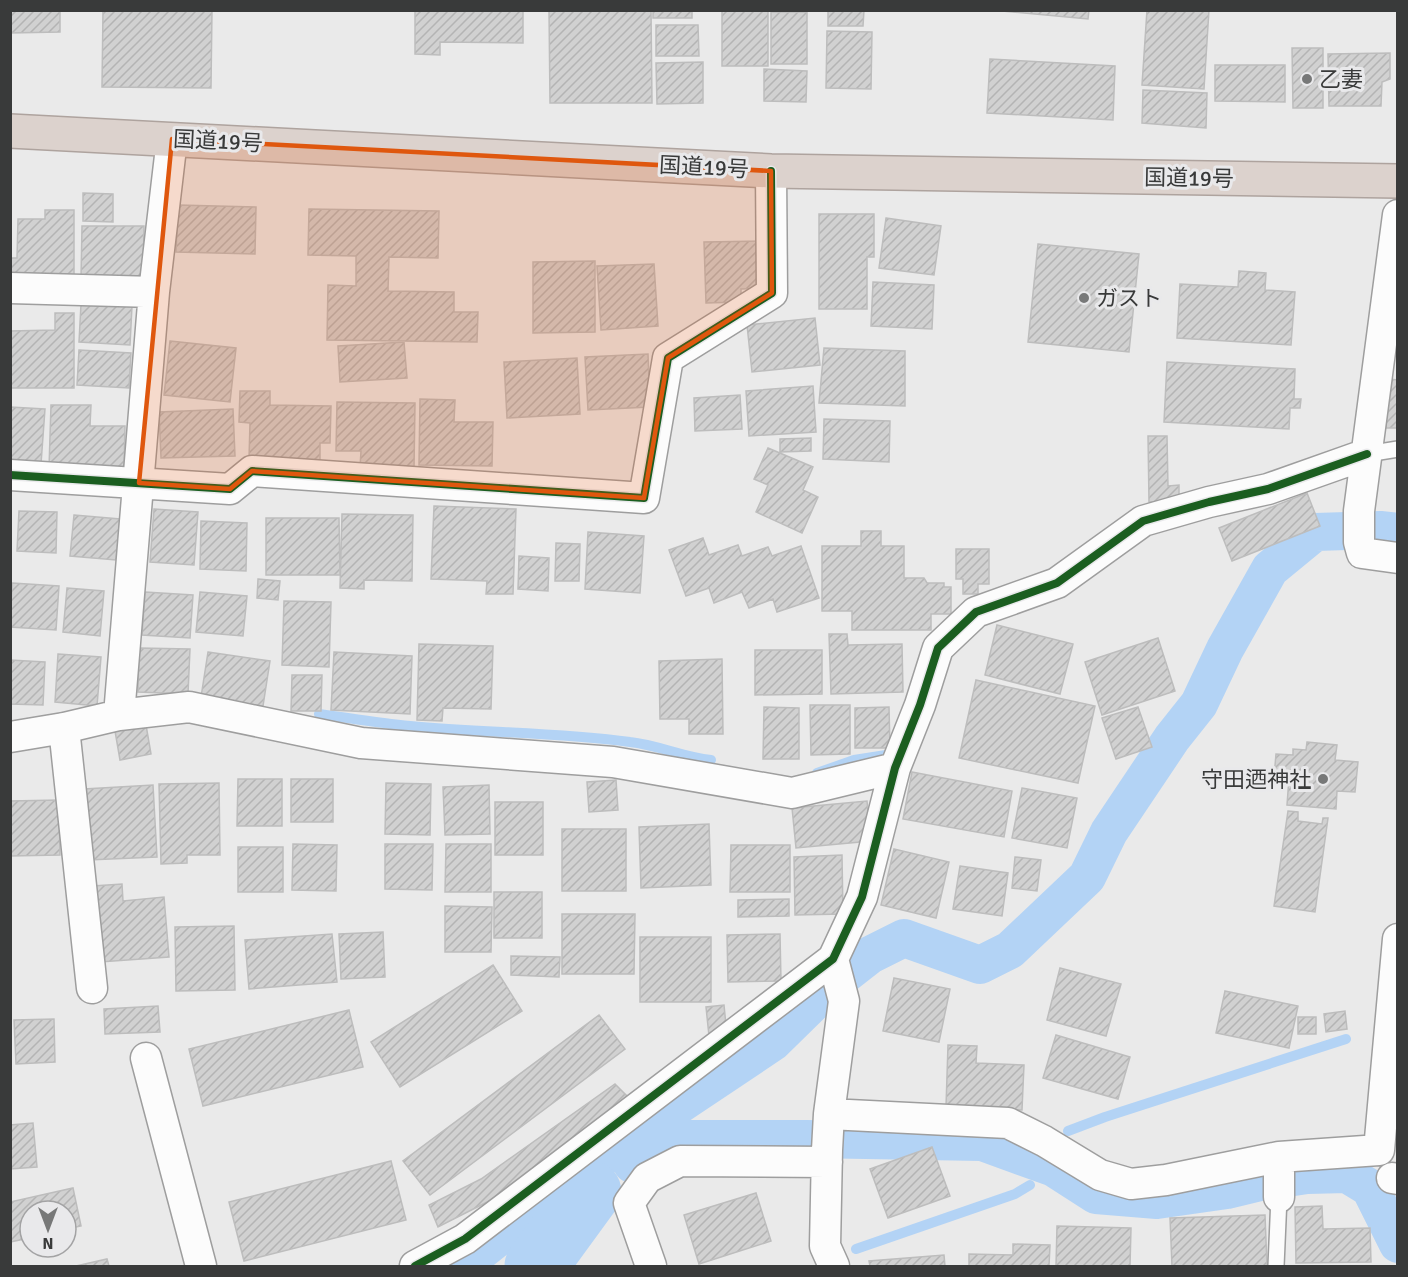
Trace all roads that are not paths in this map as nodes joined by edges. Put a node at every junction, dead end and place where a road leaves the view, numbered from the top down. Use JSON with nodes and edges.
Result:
{"nodes":[{"id":1,"x":10,"y":131,"type":"edge"},
{"id":2,"x":172,"y":139,"type":"junction"},
{"id":3,"x":771,"y":171,"type":"junction"},
{"id":4,"x":1398,"y":181,"type":"edge"},
{"id":5,"x":1398,"y":215,"type":"edge"},
{"id":6,"x":10,"y":288,"type":"edge"},
{"id":7,"x":154,"y":292,"type":"junction"},
{"id":8,"x":1398,"y":449,"type":"edge"},
{"id":9,"x":1367,"y":454,"type":"junction"},
{"id":10,"x":10,"y":475,"type":"edge"},
{"id":11,"x":139,"y":483,"type":"junction"},
{"id":12,"x":1398,"y":558,"type":"edge"},
{"id":13,"x":119,"y":715,"type":"junction"},
{"id":14,"x":64,"y":728,"type":"junction"},
{"id":15,"x":10,"y":737,"type":"edge"},
{"id":16,"x":895,"y":768,"type":"junction"},
{"id":17,"x":1397,"y":938,"type":"edge"},
{"id":18,"x":833,"y":959,"type":"junction"},
{"id":19,"x":92,"y":988,"type":"dead end"},
{"id":20,"x":146,"y":1058,"type":"dead end"},
{"id":21,"x":828,"y":1139,"type":"junction"},
{"id":22,"x":1279,"y":1161,"type":"junction"},
{"id":23,"x":1389,"y":1171,"type":"edge"},
{"id":24,"x":1279,"y":1197,"type":"joint"},
{"id":25,"x":201,"y":1266,"type":"edge"},
{"id":26,"x":415,"y":1266,"type":"edge"},
{"id":27,"x":651,"y":1266,"type":"edge"},
{"id":28,"x":834,"y":1266,"type":"edge"},
{"id":29,"x":1276,"y":1266,"type":"edge"}],
"edges":[{"from":1,"to":2,"type":"highway","name":"国道19号"},
{"from":2,"to":3,"type":"highway","name":"国道19号"},
{"from":2,"to":7,"type":"street"},
{"from":3,"to":4,"type":"highway","name":"国道19号"},
{"from":3,"to":11,"type":"street"},
{"from":5,"to":9,"type":"street"},
{"from":6,"to":7,"type":"street"},
{"from":7,"to":11,"type":"street"},
{"from":8,"to":9,"type":"lane"},
{"from":9,"to":12,"type":"street"},
{"from":9,"to":16,"type":"street"},
{"from":10,"to":11,"type":"street"},
{"from":11,"to":13,"type":"street"},
{"from":13,"to":14,"type":"street"},
{"from":13,"to":16,"type":"street"},
{"from":14,"to":15,"type":"street"},
{"from":14,"to":19,"type":"street"},
{"from":16,"to":18,"type":"street"},
{"from":17,"to":23,"type":"street"},
{"from":18,"to":21,"type":"street"},
{"from":18,"to":26,"type":"street"},
{"from":20,"to":25,"type":"street"},
{"from":21,"to":22,"type":"street"},
{"from":21,"to":27,"type":"street"},
{"from":21,"to":28,"type":"street"},
{"from":22,"to":23,"type":"street"},
{"from":22,"to":24,"type":"street"},
{"from":24,"to":29,"type":"lane"}]}
